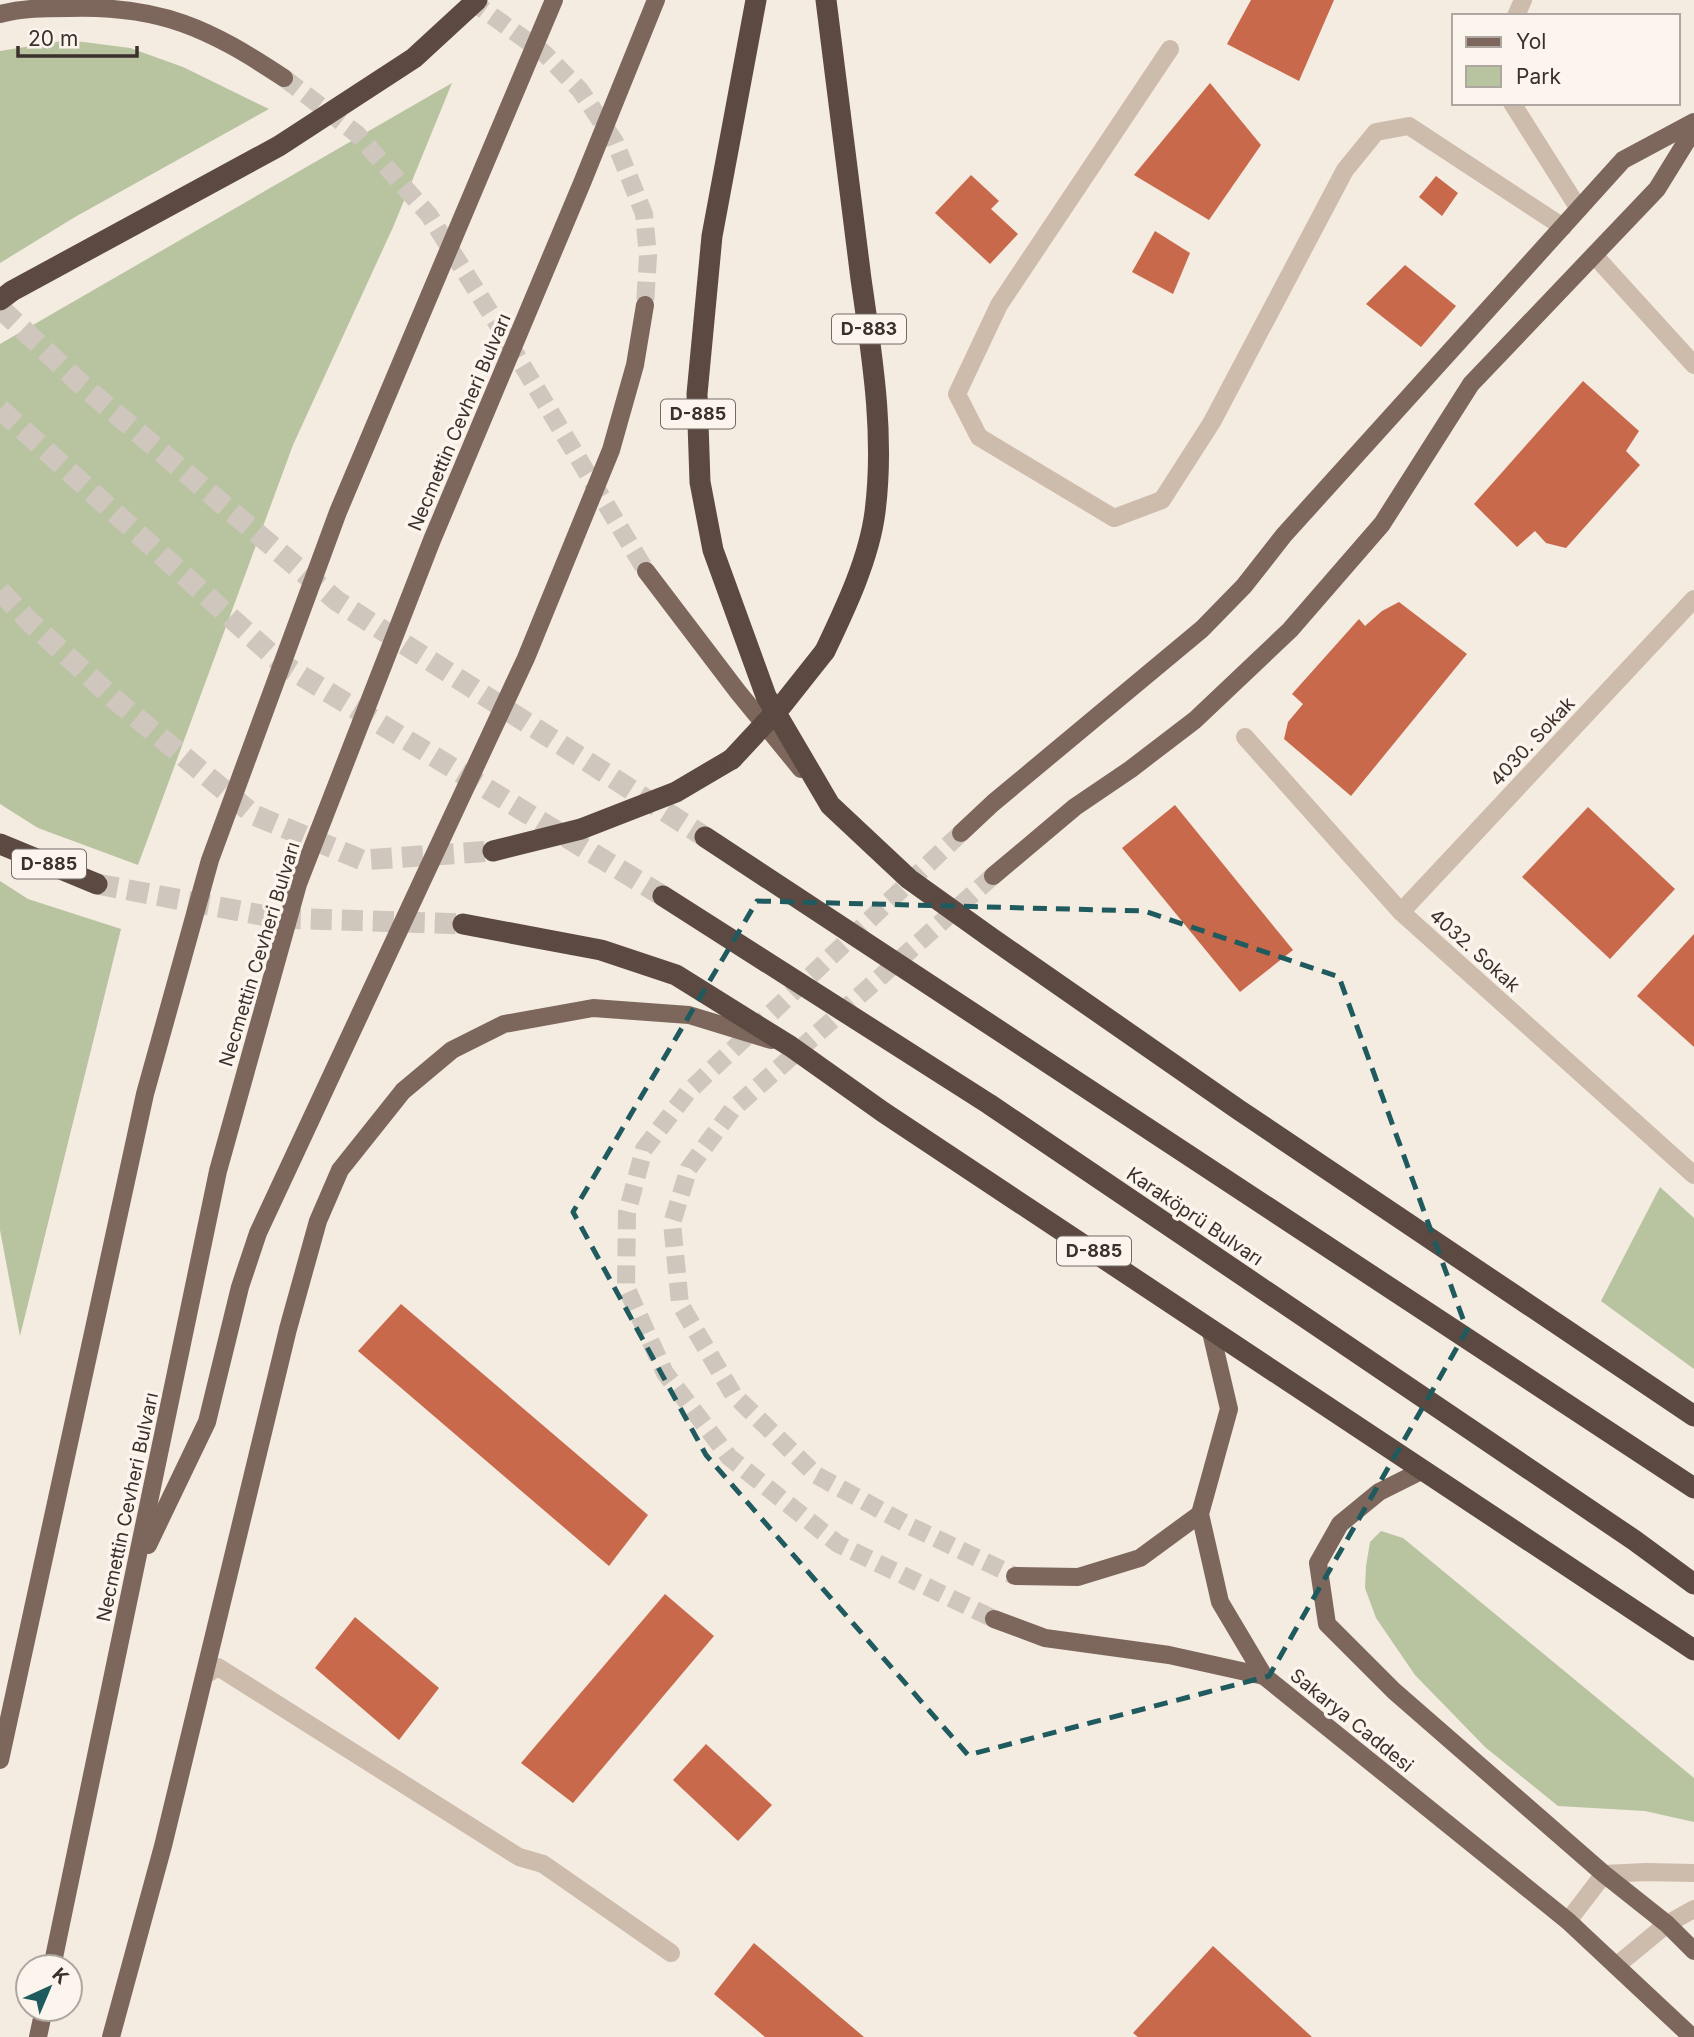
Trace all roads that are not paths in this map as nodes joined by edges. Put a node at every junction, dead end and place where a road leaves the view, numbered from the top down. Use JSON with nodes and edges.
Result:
{"nodes":[{"id":1,"x":477,"y":0,"type":"edge"},
{"id":2,"x":554,"y":0,"type":"edge"},
{"id":3,"x":656,"y":0,"type":"edge"},
{"id":4,"x":756,"y":0,"type":"edge"},
{"id":5,"x":826,"y":0,"type":"edge"},
{"id":6,"x":0,"y":14,"type":"edge"},
{"id":7,"x":1170,"y":49,"type":"dead end"},
{"id":8,"x":285,"y":78,"type":"tunnel mouth"},
{"id":9,"x":1513,"y":105,"type":"edge"},
{"id":10,"x":1694,"y":122,"type":"edge"},
{"id":11,"x":1694,"y":129,"type":"edge"},
{"id":12,"x":1579,"y":209,"type":"junction"},
{"id":13,"x":1563,"y":227,"type":"junction"},
{"id":14,"x":1594,"y":256,"type":"junction"},
{"id":15,"x":0,"y":300,"type":"edge"},
{"id":16,"x":645,"y":305,"type":"tunnel mouth"},
{"id":17,"x":1694,"y":365,"type":"edge"},
{"id":18,"x":646,"y":572,"type":"tunnel mouth"},
{"id":19,"x":1694,"y":599,"type":"edge"},
{"id":20,"x":1245,"y":737,"type":"dead end"},
{"id":21,"x":830,"y":805,"type":"junction"},
{"id":22,"x":961,"y":833,"type":"tunnel mouth"},
{"id":23,"x":705,"y":836,"type":"tunnel mouth"},
{"id":24,"x":0,"y":844,"type":"edge"},
{"id":25,"x":493,"y":851,"type":"tunnel mouth"},
{"id":26,"x":993,"y":876,"type":"tunnel mouth"},
{"id":27,"x":97,"y":884,"type":"tunnel mouth"},
{"id":28,"x":663,"y":896,"type":"tunnel mouth"},
{"id":29,"x":1401,"y":912,"type":"junction"},
{"id":30,"x":463,"y":924,"type":"tunnel mouth"},
{"id":31,"x":790,"y":1046,"type":"junction"},
{"id":32,"x":1694,"y":1175,"type":"edge"},
{"id":33,"x":1210,"y":1328,"type":"junction"},
{"id":34,"x":1694,"y":1416,"type":"edge"},
{"id":35,"x":1423,"y":1470,"type":"junction"},
{"id":36,"x":1694,"y":1488,"type":"edge"},
{"id":37,"x":1200,"y":1514,"type":"junction"},
{"id":38,"x":136,"y":1570,"type":"junction"},
{"id":39,"x":1015,"y":1576,"type":"tunnel mouth"},
{"id":40,"x":1694,"y":1584,"type":"edge"},
{"id":41,"x":994,"y":1619,"type":"tunnel mouth"},
{"id":42,"x":1694,"y":1650,"type":"edge"},
{"id":43,"x":205,"y":1675,"type":"junction"},
{"id":44,"x":1264,"y":1675,"type":"junction"},
{"id":45,"x":0,"y":1760,"type":"edge"},
{"id":46,"x":1694,"y":1873,"type":"edge"},
{"id":47,"x":1604,"y":1874,"type":"junction"},
{"id":48,"x":1694,"y":1909,"type":"edge"},
{"id":49,"x":1568,"y":1921,"type":"junction"},
{"id":50,"x":1667,"y":1924,"type":"junction"},
{"id":51,"x":1694,"y":1951,"type":"edge"},
{"id":52,"x":55,"y":1953,"type":"edge"},
{"id":53,"x":671,"y":1953,"type":"dead end"},
{"id":54,"x":1616,"y":1966,"type":"junction"},
{"id":55,"x":111,"y":2037,"type":"edge"},
{"id":56,"x":1692,"y":2037,"type":"edge"}],
"edges":[{"from":1,"to":15,"type":"highway"},
{"from":2,"to":45,"type":"main road"},
{"from":3,"to":38,"type":"main road","name":"Necmettin Cevheri Bulvarı"},
{"from":4,"to":21,"type":"highway","number":"D-885"},
{"from":5,"to":25,"type":"highway","number":"D-883","bridge":true},
{"from":6,"to":8,"type":"main road"},
{"from":7,"to":13,"type":"street"},
{"from":9,"to":12,"type":"street"},
{"from":10,"to":12,"type":"main road"},
{"from":11,"to":14,"type":"main road"},
{"from":12,"to":13,"type":"main road"},
{"from":13,"to":22,"type":"main road"},
{"from":14,"to":17,"type":"street"},
{"from":14,"to":26,"type":"main road"},
{"from":16,"to":38,"type":"main road"},
{"from":18,"to":21,"type":"main road"},
{"from":19,"to":29,"type":"street","name":"4030. Sokak"},
{"from":20,"to":29,"type":"street","name":"4032. Sokak"},
{"from":21,"to":34,"type":"highway","number":"D-885"},
{"from":23,"to":36,"type":"highway"},
{"from":24,"to":27,"type":"highway","number":"D-885"},
{"from":28,"to":40,"type":"highway","name":"Karaköprü Bulvarı"},
{"from":29,"to":32,"type":"street","name":"4032. Sokak"},
{"from":30,"to":31,"type":"highway","number":"D-885"},
{"from":31,"to":33,"type":"highway","number":"D-885"},
{"from":31,"to":43,"type":"main road"},
{"from":33,"to":35,"type":"highway","number":"D-885"},
{"from":33,"to":37,"type":"main road","name":"Sakarya Caddesi"},
{"from":35,"to":42,"type":"highway","number":"D-885"},
{"from":35,"to":47,"type":"main road"},
{"from":37,"to":39,"type":"main road"},
{"from":37,"to":44,"type":"main road","name":"Sakarya Caddesi"},
{"from":38,"to":52,"type":"main road","name":"Necmettin Cevheri Bulvarı"},
{"from":41,"to":44,"type":"main road"},
{"from":43,"to":53,"type":"street"},
{"from":43,"to":55,"type":"main road"},
{"from":44,"to":49,"type":"main road","name":"Sakarya Caddesi"},
{"from":46,"to":47,"type":"street"},
{"from":47,"to":49,"type":"street"},
{"from":47,"to":50,"type":"main road"},
{"from":48,"to":50,"type":"street"},
{"from":49,"to":54,"type":"main road","name":"Sakarya Caddesi"},
{"from":50,"to":51,"type":"main road"},
{"from":50,"to":54,"type":"street"},
{"from":54,"to":56,"type":"main road","name":"Sakarya Caddesi"}]}
